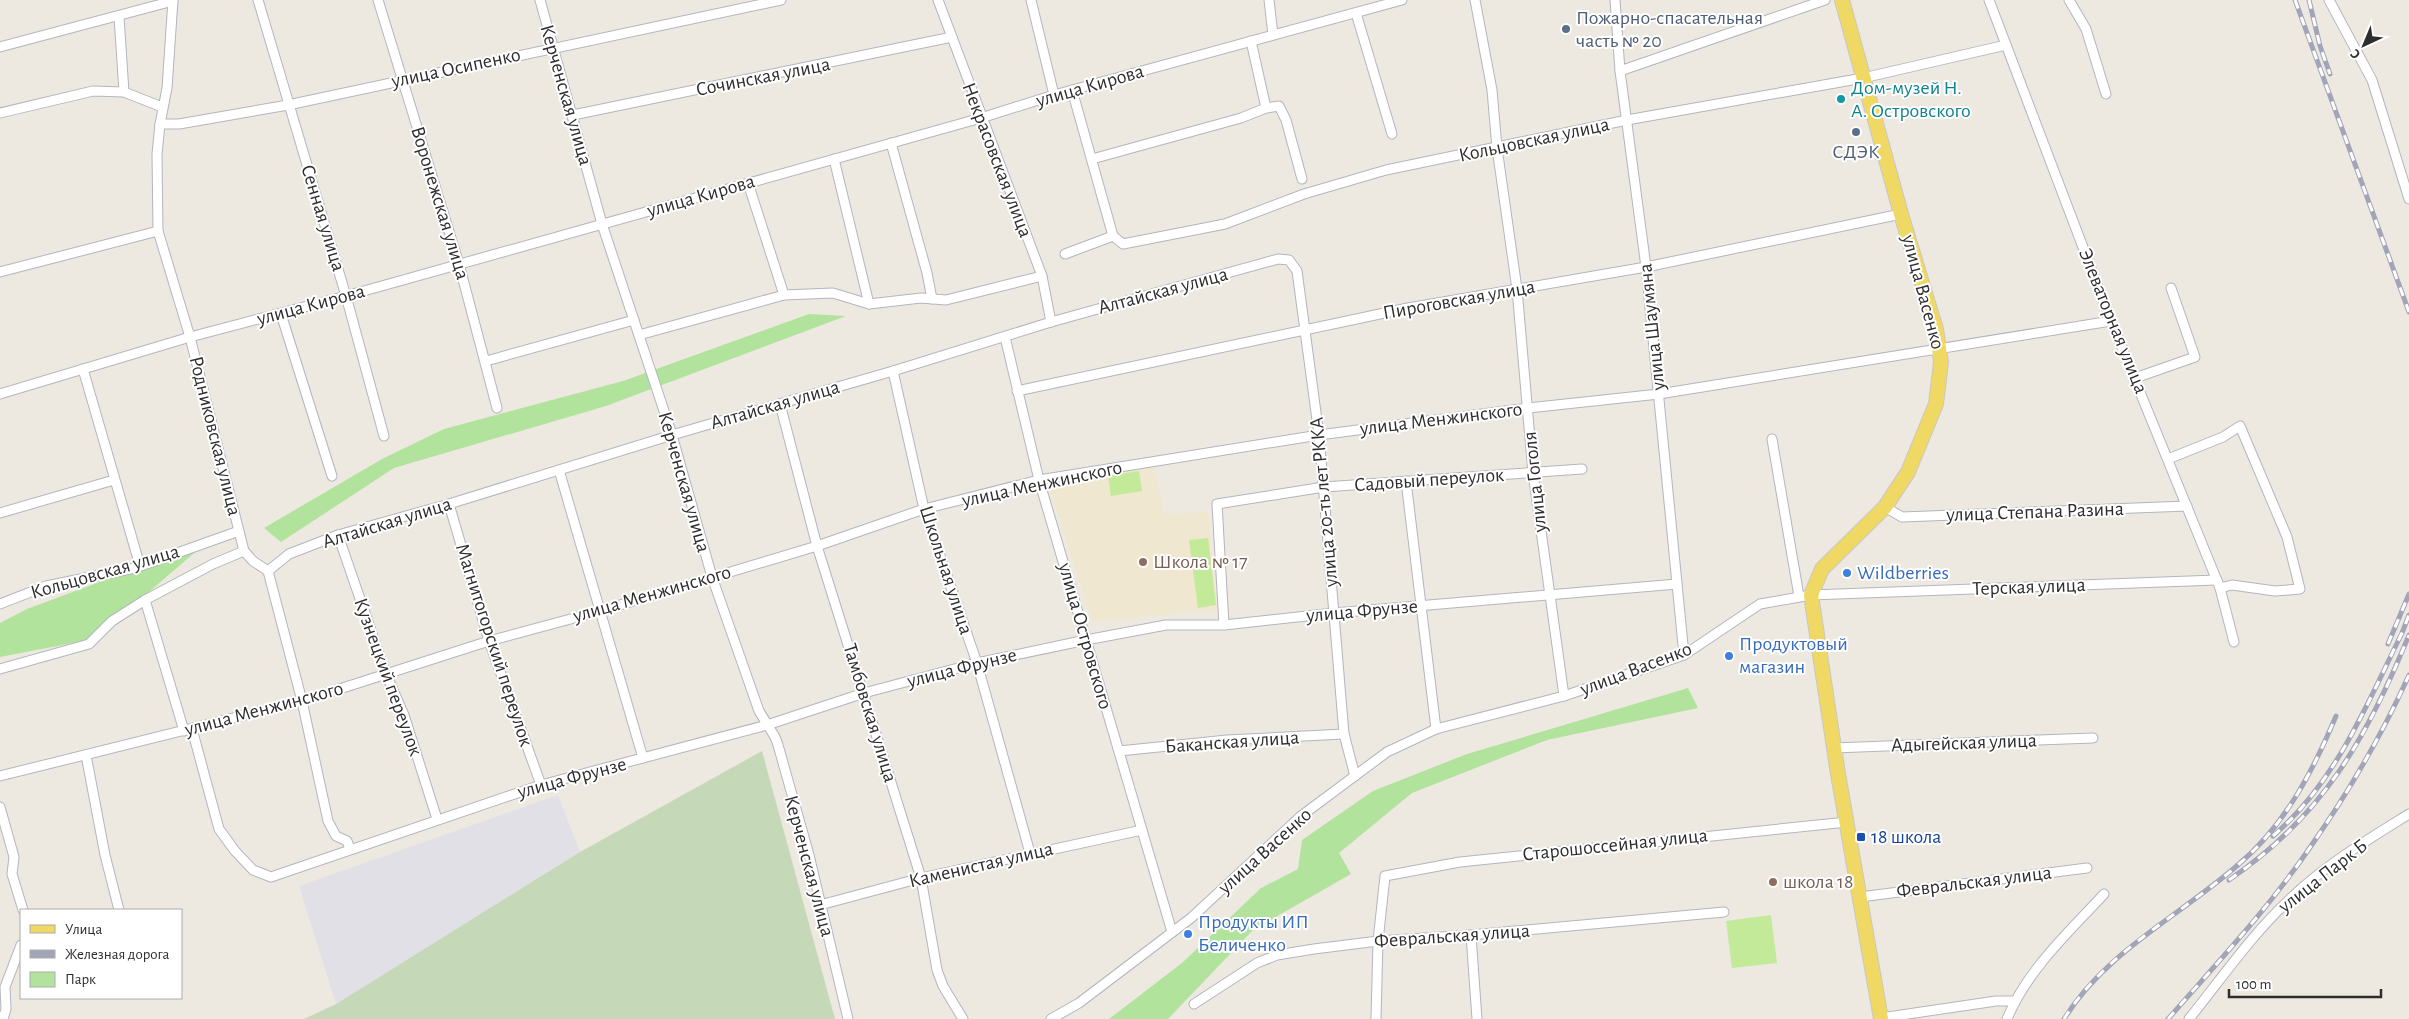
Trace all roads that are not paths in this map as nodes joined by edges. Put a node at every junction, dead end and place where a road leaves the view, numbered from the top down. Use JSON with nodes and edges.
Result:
{"nodes":[{"id":1,"x":258,"y":0,"type":"edge"},
{"id":2,"x":378,"y":0,"type":"edge"},
{"id":3,"x":540,"y":0,"type":"edge"},
{"id":4,"x":781,"y":0,"type":"edge"},
{"id":5,"x":938,"y":0,"type":"edge"},
{"id":6,"x":1031,"y":0,"type":"edge"},
{"id":7,"x":1269,"y":0,"type":"edge"},
{"id":8,"x":1402,"y":0,"type":"edge"},
{"id":9,"x":1475,"y":0,"type":"edge"},
{"id":10,"x":1615,"y":0,"type":"edge"},
{"id":11,"x":1825,"y":0,"type":"edge"},
{"id":12,"x":1842,"y":0,"type":"edge"},
{"id":13,"x":1989,"y":0,"type":"edge"},
{"id":14,"x":2069,"y":0,"type":"edge"},
{"id":15,"x":2328,"y":0,"type":"edge"},
{"id":16,"x":173,"y":1,"type":"edge"},
{"id":17,"x":1356,"y":13,"type":"junction"},
{"id":18,"x":119,"y":16,"type":"junction"},
{"id":19,"x":1274,"y":35,"type":"junction"},
{"id":20,"x":952,"y":37,"type":"junction"},
{"id":21,"x":1251,"y":41,"type":"junction"},
{"id":22,"x":2006,"y":45,"type":"junction"},
{"id":23,"x":0,"y":47,"type":"edge"},
{"id":24,"x":552,"y":47,"type":"junction"},
{"id":25,"x":1620,"y":71,"type":"junction"},
{"id":26,"x":1863,"y":78,"type":"junction"},
{"id":27,"x":402,"y":79,"type":"junction"},
{"id":28,"x":1072,"y":90,"type":"junction"},
{"id":29,"x":124,"y":92,"type":"junction"},
{"id":30,"x":2106,"y":94,"type":"dead end"},
{"id":31,"x":1054,"y":95,"type":"junction"},
{"id":32,"x":288,"y":105,"type":"junction"},
{"id":33,"x":162,"y":107,"type":"junction"},
{"id":34,"x":1266,"y":108,"type":"junction"},
{"id":35,"x":0,"y":113,"type":"edge"},
{"id":36,"x":573,"y":115,"type":"junction"},
{"id":37,"x":981,"y":118,"type":"junction"},
{"id":38,"x":1627,"y":120,"type":"junction"},
{"id":39,"x":160,"y":124,"type":"junction"},
{"id":40,"x":1392,"y":134,"type":"dead end"},
{"id":41,"x":891,"y":143,"type":"junction"},
{"id":42,"x":1497,"y":148,"type":"junction"},
{"id":43,"x":834,"y":159,"type":"junction"},
{"id":44,"x":1092,"y":159,"type":"junction"},
{"id":45,"x":1302,"y":179,"type":"dead end"},
{"id":46,"x":748,"y":183,"type":"junction"},
{"id":47,"x":2409,"y":199,"type":"edge"},
{"id":48,"x":1901,"y":214,"type":"junction"},
{"id":49,"x":602,"y":224,"type":"junction"},
{"id":50,"x":158,"y":231,"type":"junction"},
{"id":51,"x":1113,"y":236,"type":"junction"},
{"id":52,"x":1068,"y":253,"type":"dead end"},
{"id":53,"x":1289,"y":260,"type":"joint"},
{"id":54,"x":460,"y":264,"type":"junction"},
{"id":55,"x":1646,"y":267,"type":"junction"},
{"id":56,"x":0,"y":272,"type":"edge"},
{"id":57,"x":1042,"y":276,"type":"junction"},
{"id":58,"x":2171,"y":288,"type":"dead end"},
{"id":59,"x":1517,"y":289,"type":"junction"},
{"id":60,"x":784,"y":295,"type":"junction"},
{"id":61,"x":346,"y":296,"type":"junction"},
{"id":62,"x":932,"y":299,"type":"junction"},
{"id":63,"x":869,"y":304,"type":"junction"},
{"id":64,"x":281,"y":314,"type":"junction"},
{"id":65,"x":634,"y":320,"type":"junction"},
{"id":66,"x":2111,"y":321,"type":"junction"},
{"id":67,"x":1051,"y":322,"type":"junction"},
{"id":68,"x":1305,"y":329,"type":"junction"},
{"id":69,"x":639,"y":335,"type":"junction"},
{"id":70,"x":190,"y":337,"type":"junction"},
{"id":71,"x":1005,"y":337,"type":"junction"},
{"id":72,"x":1939,"y":350,"type":"junction"},
{"id":73,"x":486,"y":361,"type":"junction"},
{"id":74,"x":83,"y":369,"type":"junction"},
{"id":75,"x":893,"y":371,"type":"junction"},
{"id":76,"x":2136,"y":378,"type":"junction"},
{"id":77,"x":1017,"y":391,"type":"junction"},
{"id":78,"x":0,"y":394,"type":"edge"},
{"id":79,"x":1658,"y":394,"type":"junction"},
{"id":80,"x":780,"y":404,"type":"junction"},
{"id":81,"x":497,"y":408,"type":"dead end"},
{"id":82,"x":1528,"y":408,"type":"junction"},
{"id":83,"x":672,"y":435,"type":"junction"},
{"id":84,"x":1319,"y":435,"type":"junction"},
{"id":85,"x":384,"y":436,"type":"dead end"},
{"id":86,"x":1772,"y":439,"type":"dead end"},
{"id":87,"x":2168,"y":460,"type":"junction"},
{"id":88,"x":1582,"y":469,"type":"dead end"},
{"id":89,"x":559,"y":470,"type":"junction"},
{"id":90,"x":1533,"y":473,"type":"junction"},
{"id":91,"x":332,"y":476,"type":"dead end"},
{"id":92,"x":114,"y":480,"type":"junction"},
{"id":93,"x":1039,"y":480,"type":"junction"},
{"id":94,"x":1406,"y":481,"type":"junction"},
{"id":95,"x":1324,"y":488,"type":"junction"},
{"id":96,"x":449,"y":504,"type":"junction"},
{"id":97,"x":2187,"y":506,"type":"junction"},
{"id":98,"x":1885,"y":507,"type":"junction"},
{"id":99,"x":924,"y":509,"type":"junction"},
{"id":100,"x":0,"y":513,"type":"edge"},
{"id":101,"x":239,"y":531,"type":"junction"},
{"id":102,"x":338,"y":536,"type":"junction"},
{"id":103,"x":817,"y":546,"type":"junction"},
{"id":104,"x":244,"y":551,"type":"junction"},
{"id":105,"x":140,"y":566,"type":"junction"},
{"id":106,"x":268,"y":571,"type":"junction"},
{"id":107,"x":712,"y":577,"type":"junction"},
{"id":108,"x":1677,"y":584,"type":"junction"},
{"id":109,"x":2218,"y":584,"type":"junction"},
{"id":110,"x":1549,"y":595,"type":"junction"},
{"id":111,"x":1805,"y":595,"type":"junction"},
{"id":112,"x":145,"y":600,"type":"junction"},
{"id":113,"x":0,"y":604,"type":"edge"},
{"id":114,"x":1420,"y":606,"type":"junction"},
{"id":115,"x":600,"y":611,"type":"junction"},
{"id":116,"x":1334,"y":613,"type":"junction"},
{"id":117,"x":1224,"y":625,"type":"junction"},
{"id":118,"x":1086,"y":640,"type":"junction"},
{"id":119,"x":489,"y":641,"type":"junction"},
{"id":120,"x":2234,"y":642,"type":"dead end"},
{"id":121,"x":1684,"y":654,"type":"junction"},
{"id":122,"x":977,"y":663,"type":"junction"},
{"id":123,"x":0,"y":669,"type":"edge"},
{"id":124,"x":386,"y":674,"type":"junction"},
{"id":125,"x":864,"y":693,"type":"junction"},
{"id":126,"x":1564,"y":696,"type":"junction"},
{"id":127,"x":302,"y":701,"type":"junction"},
{"id":128,"x":767,"y":724,"type":"junction"},
{"id":129,"x":188,"y":729,"type":"junction"},
{"id":130,"x":1436,"y":729,"type":"junction"},
{"id":131,"x":1344,"y":734,"type":"junction"},
{"id":132,"x":2094,"y":738,"type":"dead end"},
{"id":133,"x":1834,"y":748,"type":"junction"},
{"id":134,"x":1119,"y":751,"type":"junction"},
{"id":135,"x":86,"y":755,"type":"junction"},
{"id":136,"x":643,"y":758,"type":"junction"},
{"id":137,"x":1,"y":774,"type":"edge"},
{"id":138,"x":1355,"y":776,"type":"junction"},
{"id":139,"x":541,"y":785,"type":"junction"},
{"id":140,"x":0,"y":807,"type":"edge"},
{"id":141,"x":2409,"y":814,"type":"edge"},
{"id":142,"x":437,"y":819,"type":"junction"},
{"id":143,"x":1847,"y":822,"type":"junction"},
{"id":144,"x":1142,"y":830,"type":"junction"},
{"id":145,"x":350,"y":849,"type":"junction"},
{"id":146,"x":1030,"y":853,"type":"junction"},
{"id":147,"x":2087,"y":868,"type":"dead end"},
{"id":148,"x":921,"y":878,"type":"junction"},
{"id":149,"x":2104,"y":894,"type":"dead end"},
{"id":150,"x":1860,"y":897,"type":"junction"},
{"id":151,"x":820,"y":906,"type":"junction"},
{"id":152,"x":23,"y":909,"type":"edge"},
{"id":153,"x":120,"y":909,"type":"edge"},
{"id":154,"x":1724,"y":912,"type":"dead end"},
{"id":155,"x":1172,"y":932,"type":"junction"},
{"id":156,"x":1471,"y":935,"type":"junction"},
{"id":157,"x":1378,"y":941,"type":"junction"},
{"id":158,"x":20,"y":948,"type":"edge"},
{"id":159,"x":2014,"y":1002,"type":"junction"},
{"id":160,"x":1194,"y":1004,"type":"dead end"},
{"id":161,"x":3,"y":1019,"type":"edge"},
{"id":162,"x":848,"y":1019,"type":"edge"},
{"id":163,"x":962,"y":1019,"type":"edge"},
{"id":164,"x":1051,"y":1019,"type":"edge"},
{"id":165,"x":1376,"y":1019,"type":"edge"},
{"id":166,"x":1477,"y":1019,"type":"edge"},
{"id":167,"x":1881,"y":1019,"type":"edge"},
{"id":168,"x":2007,"y":1019,"type":"edge"},
{"id":169,"x":2189,"y":1019,"type":"edge"}],
"edges":[{"from":1,"to":32,"type":"street","name":"Сенная улица"},
{"from":2,"to":27,"type":"street","name":"Воронежская улица"},
{"from":3,"to":24,"type":"street","name":"Керченская улица"},
{"from":4,"to":24,"type":"street","name":"улица Осипенко"},
{"from":5,"to":20,"type":"street","name":"Некрасовская улица"},
{"from":6,"to":31,"type":"street"},
{"from":7,"to":19,"type":"street"},
{"from":8,"to":17,"type":"street","name":"улица Кирова"},
{"from":9,"to":42,"type":"street","name":"улица Гоголя"},
{"from":10,"to":25,"type":"street","name":"улица Шаумяна"},
{"from":11,"to":25,"type":"street"},
{"from":12,"to":26,"type":"main road","name":"улица Васенко"},
{"from":13,"to":22,"type":"street","name":"Элеваторная улица"},
{"from":14,"to":30,"type":"street"},
{"from":15,"to":47,"type":"street"},
{"from":16,"to":18,"type":"street"},
{"from":16,"to":33,"type":"street","name":"Родниковская улица"},
{"from":17,"to":19,"type":"street","name":"улица Кирова"},
{"from":17,"to":40,"type":"street"},
{"from":18,"to":23,"type":"street"},
{"from":18,"to":29,"type":"street"},
{"from":19,"to":21,"type":"street","name":"улица Кирова"},
{"from":20,"to":36,"type":"street","name":"Сочинская улица"},
{"from":20,"to":37,"type":"street","name":"Некрасовская улица"},
{"from":21,"to":28,"type":"street","name":"улица Кирова"},
{"from":21,"to":34,"type":"street"},
{"from":22,"to":26,"type":"street","name":"Кольцовская улица"},
{"from":22,"to":66,"type":"street","name":"Элеваторная улица"},
{"from":24,"to":27,"type":"street","name":"улица Осипенко"},
{"from":24,"to":36,"type":"street","name":"Керченская улица"},
{"from":25,"to":38,"type":"street","name":"улица Шаумяна"},
{"from":26,"to":38,"type":"street","name":"Кольцовская улица"},
{"from":26,"to":48,"type":"main road","name":"улица Васенко"},
{"from":27,"to":32,"type":"street","name":"улица Осипенко"},
{"from":27,"to":54,"type":"street","name":"Воронежская улица"},
{"from":28,"to":31,"type":"street","name":"улица Кирова"},
{"from":28,"to":44,"type":"street"},
{"from":29,"to":33,"type":"street"},
{"from":29,"to":35,"type":"street"},
{"from":31,"to":37,"type":"street","name":"улица Кирова"},
{"from":32,"to":39,"type":"street","name":"улица Осипенко"},
{"from":32,"to":61,"type":"street","name":"Сенная улица"},
{"from":33,"to":39,"type":"street","name":"Родниковская улица"},
{"from":34,"to":44,"type":"street"},
{"from":34,"to":45,"type":"street"},
{"from":36,"to":49,"type":"street","name":"Керченская улица"},
{"from":37,"to":41,"type":"street","name":"улица Кирова"},
{"from":37,"to":57,"type":"street","name":"Некрасовская улица"},
{"from":38,"to":42,"type":"street","name":"Кольцовская улица"},
{"from":38,"to":55,"type":"street","name":"улица Шаумяна"},
{"from":39,"to":50,"type":"street","name":"Родниковская улица"},
{"from":41,"to":43,"type":"street","name":"улица Кирова"},
{"from":41,"to":62,"type":"street"},
{"from":42,"to":51,"type":"street","name":"Кольцовская улица"},
{"from":42,"to":59,"type":"street","name":"улица Гоголя"},
{"from":43,"to":46,"type":"street","name":"улица Кирова"},
{"from":43,"to":63,"type":"street"},
{"from":44,"to":51,"type":"street"},
{"from":46,"to":49,"type":"street","name":"улица Кирова"},
{"from":46,"to":60,"type":"street"},
{"from":48,"to":55,"type":"street","name":"Пироговская улица"},
{"from":48,"to":72,"type":"main road","name":"улица Васенко"},
{"from":49,"to":54,"type":"street","name":"улица Кирова"},
{"from":49,"to":65,"type":"street","name":"Керченская улица"},
{"from":50,"to":56,"type":"street"},
{"from":50,"to":70,"type":"street","name":"Родниковская улица"},
{"from":51,"to":52,"type":"street"},
{"from":53,"to":67,"type":"street","name":"Алтайская улица"},
{"from":53,"to":68,"type":"street","name":"улица 20-ть лет РККА"},
{"from":54,"to":61,"type":"street","name":"улица Кирова"},
{"from":54,"to":73,"type":"street","name":"Воронежская улица"},
{"from":55,"to":59,"type":"street","name":"Пироговская улица"},
{"from":55,"to":79,"type":"street","name":"улица Шаумяна"},
{"from":57,"to":62,"type":"street"},
{"from":57,"to":67,"type":"street","name":"Некрасовская улица"},
{"from":58,"to":76,"type":"street"},
{"from":59,"to":68,"type":"street","name":"Пироговская улица"},
{"from":59,"to":82,"type":"street","name":"улица Гоголя"},
{"from":60,"to":63,"type":"street"},
{"from":60,"to":69,"type":"street"},
{"from":61,"to":64,"type":"street","name":"улица Кирова"},
{"from":61,"to":85,"type":"street","name":"Сенная улица"},
{"from":62,"to":63,"type":"street"},
{"from":64,"to":70,"type":"street","name":"улица Кирова"},
{"from":64,"to":91,"type":"street"},
{"from":65,"to":69,"type":"street","name":"Керченская улица"},
{"from":65,"to":73,"type":"street"},
{"from":66,"to":72,"type":"street","name":"улица Менжинского"},
{"from":66,"to":76,"type":"street","name":"Элеваторная улица"},
{"from":67,"to":71,"type":"street","name":"Алтайская улица"},
{"from":68,"to":77,"type":"street","name":"Пироговская улица"},
{"from":68,"to":84,"type":"street","name":"улица 20-ть лет РККА"},
{"from":69,"to":83,"type":"street","name":"Керченская улица"},
{"from":70,"to":74,"type":"street","name":"улица Кирова"},
{"from":70,"to":101,"type":"street","name":"Родниковская улица"},
{"from":71,"to":75,"type":"street","name":"Алтайская улица"},
{"from":71,"to":77,"type":"street","name":"улица Островского"},
{"from":72,"to":79,"type":"street","name":"улица Менжинского"},
{"from":72,"to":98,"type":"main road","name":"улица Васенко"},
{"from":73,"to":81,"type":"street","name":"Воронежская улица"},
{"from":74,"to":78,"type":"street","name":"улица Кирова"},
{"from":74,"to":92,"type":"street"},
{"from":75,"to":80,"type":"street","name":"Алтайская улица"},
{"from":75,"to":99,"type":"street","name":"Школьная улица"},
{"from":76,"to":87,"type":"street","name":"Элеваторная улица"},
{"from":77,"to":93,"type":"street","name":"улица Островского"},
{"from":79,"to":82,"type":"street","name":"улица Менжинского"},
{"from":79,"to":108,"type":"street","name":"улица Шаумяна"},
{"from":80,"to":83,"type":"street","name":"Алтайская улица"},
{"from":80,"to":103,"type":"street","name":"Тамбовская улица"},
{"from":82,"to":84,"type":"street","name":"улица Менжинского"},
{"from":82,"to":90,"type":"street","name":"улица Гоголя"},
{"from":83,"to":89,"type":"street","name":"Алтайская улица"},
{"from":83,"to":107,"type":"street","name":"Керченская улица"},
{"from":84,"to":93,"type":"street","name":"улица Менжинского"},
{"from":84,"to":95,"type":"street","name":"улица 20-ть лет РККА"},
{"from":86,"to":111,"type":"street"},
{"from":87,"to":97,"type":"street","name":"Элеваторная улица"},
{"from":87,"to":109,"type":"street","name":"Терская улица"},
{"from":88,"to":90,"type":"street","name":"Садовый переулок"},
{"from":89,"to":96,"type":"street","name":"Алтайская улица"},
{"from":89,"to":115,"type":"street"},
{"from":90,"to":94,"type":"street","name":"Садовый переулок"},
{"from":90,"to":110,"type":"street","name":"улица Гоголя"},
{"from":92,"to":100,"type":"street"},
{"from":92,"to":105,"type":"street"},
{"from":93,"to":99,"type":"street","name":"улица Менжинского"},
{"from":93,"to":118,"type":"street","name":"улица Островского"},
{"from":94,"to":95,"type":"street","name":"Садовый переулок"},
{"from":94,"to":114,"type":"street"},
{"from":95,"to":116,"type":"street","name":"улица 20-ть лет РККА"},
{"from":95,"to":117,"type":"street","name":"Садовый переулок"},
{"from":96,"to":102,"type":"street","name":"Алтайская улица"},
{"from":96,"to":119,"type":"street","name":"Магнитогорский переулок"},
{"from":97,"to":98,"type":"street","name":"улица Степана Разина"},
{"from":97,"to":109,"type":"street","name":"Элеваторная улица"},
{"from":98,"to":111,"type":"main road","name":"улица Васенко"},
{"from":99,"to":103,"type":"street","name":"улица Менжинского"},
{"from":99,"to":122,"type":"street","name":"Школьная улица"},
{"from":101,"to":104,"type":"street","name":"Родниковская улица"},
{"from":101,"to":105,"type":"street","name":"Кольцовская улица"},
{"from":102,"to":106,"type":"street","name":"Алтайская улица"},
{"from":102,"to":124,"type":"street","name":"Кузнецкий переулок"},
{"from":103,"to":107,"type":"street","name":"улица Менжинского"},
{"from":103,"to":125,"type":"street","name":"Тамбовская улица"},
{"from":104,"to":106,"type":"street"},
{"from":104,"to":112,"type":"street","name":"Кольцовская улица"},
{"from":105,"to":113,"type":"street","name":"Кольцовская улица"},
{"from":106,"to":127,"type":"street"},
{"from":107,"to":115,"type":"street","name":"улица Менжинского"},
{"from":107,"to":128,"type":"street","name":"Керченская улица"},
{"from":108,"to":110,"type":"street","name":"улица Фрунзе"},
{"from":108,"to":121,"type":"street","name":"улица Шаумяна"},
{"from":109,"to":111,"type":"street","name":"Терская улица"},
{"from":109,"to":120,"type":"street","name":"Элеваторная улица"},
{"from":110,"to":114,"type":"street","name":"улица Фрунзе"},
{"from":110,"to":126,"type":"street","name":"улица Гоголя"},
{"from":111,"to":121,"type":"street","name":"улица Васенко"},
{"from":111,"to":133,"type":"main road"},
{"from":112,"to":123,"type":"street","name":"Кольцовская улица"},
{"from":112,"to":129,"type":"street"},
{"from":114,"to":116,"type":"street","name":"улица Фрунзе"},
{"from":114,"to":130,"type":"street"},
{"from":115,"to":119,"type":"street","name":"улица Менжинского"},
{"from":115,"to":136,"type":"street"},
{"from":116,"to":117,"type":"street","name":"улица Фрунзе"},
{"from":116,"to":131,"type":"street","name":"улица 20-ть лет РККА"},
{"from":117,"to":118,"type":"street","name":"улица Фрунзе"},
{"from":118,"to":122,"type":"street","name":"улица Фрунзе"},
{"from":118,"to":134,"type":"street","name":"улица Островского"},
{"from":119,"to":124,"type":"street","name":"улица Менжинского"},
{"from":119,"to":139,"type":"street","name":"Магнитогорский переулок"},
{"from":121,"to":126,"type":"street","name":"улица Васенко"},
{"from":122,"to":125,"type":"street","name":"улица Фрунзе"},
{"from":122,"to":146,"type":"street","name":"Школьная улица"},
{"from":124,"to":127,"type":"street","name":"улица Менжинского"},
{"from":124,"to":142,"type":"street","name":"Кузнецкий переулок"},
{"from":125,"to":128,"type":"street","name":"улица Фрунзе"},
{"from":125,"to":148,"type":"street","name":"Тамбовская улица"},
{"from":126,"to":130,"type":"street","name":"улица Васенко"},
{"from":127,"to":129,"type":"street","name":"улица Менжинского"},
{"from":127,"to":145,"type":"street"},
{"from":128,"to":136,"type":"street","name":"улица Фрунзе"},
{"from":128,"to":151,"type":"street","name":"Керченская улица"},
{"from":129,"to":135,"type":"street","name":"улица Менжинского"},
{"from":129,"to":145,"type":"street","name":"улица Фрунзе"},
{"from":130,"to":138,"type":"street","name":"улица Васенко"},
{"from":131,"to":134,"type":"street","name":"Баканская улица"},
{"from":131,"to":138,"type":"street","name":"улица 20-ть лет РККА"},
{"from":132,"to":133,"type":"street","name":"Адыгейская улица"},
{"from":133,"to":143,"type":"main road"},
{"from":134,"to":144,"type":"street","name":"улица Островского"},
{"from":135,"to":137,"type":"street","name":"улица Менжинского"},
{"from":135,"to":153,"type":"street"},
{"from":136,"to":139,"type":"street","name":"улица Фрунзе"},
{"from":138,"to":155,"type":"street","name":"улица Васенко"},
{"from":139,"to":142,"type":"street","name":"улица Фрунзе"},
{"from":140,"to":152,"type":"street"},
{"from":141,"to":169,"type":"street","name":"улица Парк Б"},
{"from":142,"to":145,"type":"street","name":"улица Фрунзе"},
{"from":143,"to":150,"type":"main road"},
{"from":143,"to":157,"type":"street","name":"Старошоссейная улица"},
{"from":144,"to":146,"type":"street","name":"Каменистая улица"},
{"from":144,"to":155,"type":"street","name":"улица Островского"},
{"from":146,"to":148,"type":"street","name":"Каменистая улица"},
{"from":147,"to":150,"type":"street","name":"Февральская улица"},
{"from":148,"to":151,"type":"street","name":"Каменистая улица"},
{"from":148,"to":163,"type":"street","name":"Тамбовская улица"},
{"from":149,"to":159,"type":"street"},
{"from":150,"to":167,"type":"main road"},
{"from":151,"to":162,"type":"street","name":"Керченская улица"},
{"from":154,"to":156,"type":"street","name":"Февральская улица"},
{"from":155,"to":164,"type":"street","name":"улица Васенко"},
{"from":156,"to":157,"type":"street","name":"Февральская улица"},
{"from":156,"to":166,"type":"street"},
{"from":157,"to":160,"type":"street","name":"Февральская улица"},
{"from":157,"to":165,"type":"street"},
{"from":158,"to":161,"type":"street"},
{"from":159,"to":167,"type":"street"},
{"from":159,"to":168,"type":"street"}]}
